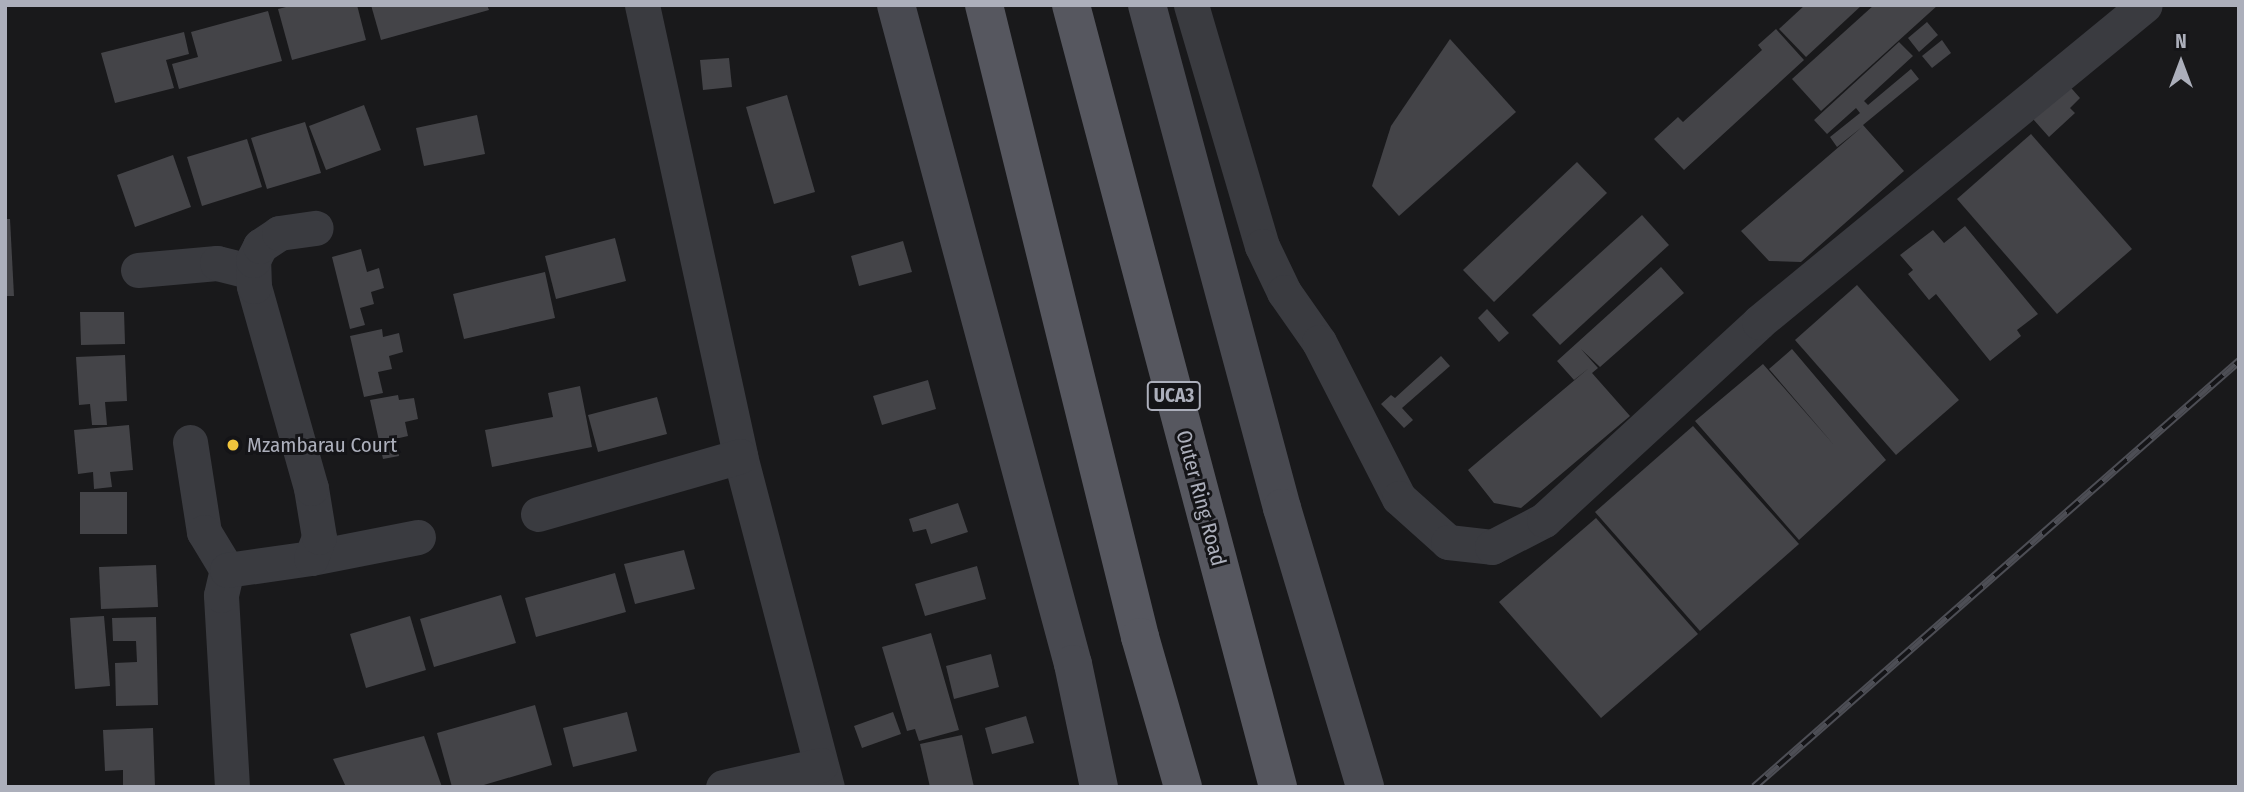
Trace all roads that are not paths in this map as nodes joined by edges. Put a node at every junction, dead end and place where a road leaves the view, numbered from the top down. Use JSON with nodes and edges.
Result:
{"nodes":[{"id":1,"x":642,"y":5,"type":"edge"},
{"id":2,"x":896,"y":5,"type":"edge"},
{"id":3,"x":984,"y":5,"type":"edge"},
{"id":4,"x":1071,"y":5,"type":"edge"},
{"id":5,"x":1147,"y":5,"type":"edge"},
{"id":6,"x":1191,"y":5,"type":"edge"},
{"id":7,"x":2144,"y":5,"type":"edge"},
{"id":8,"x":316,"y":228,"type":"dead end"},
{"id":9,"x":138,"y":270,"type":"dead end"},
{"id":10,"x":253,"y":272,"type":"junction"},
{"id":11,"x":190,"y":442,"type":"dead end"},
{"id":12,"x":740,"y":456,"type":"junction"},
{"id":13,"x":538,"y":514,"type":"dead end"},
{"id":14,"x":418,"y":537,"type":"dead end"},
{"id":15,"x":311,"y":558,"type":"junction"},
{"id":16,"x":227,"y":570,"type":"junction"},
{"id":17,"x":824,"y":776,"type":"edge"},
{"id":18,"x":232,"y":787,"type":"edge"},
{"id":19,"x":723,"y":787,"type":"edge"},
{"id":20,"x":1099,"y":787,"type":"edge"},
{"id":21,"x":1183,"y":787,"type":"edge"},
{"id":22,"x":1278,"y":787,"type":"edge"},
{"id":23,"x":1365,"y":787,"type":"edge"}],
"edges":[{"from":1,"to":12,"type":"street"},
{"from":2,"to":20,"type":"main road"},
{"from":3,"to":21,"type":"main road"},
{"from":4,"to":22,"type":"main road","name":"Outer Ring Road","number":"UCA3"},
{"from":5,"to":23,"type":"main road"},
{"from":6,"to":7,"type":"street"},
{"from":8,"to":10,"type":"street"},
{"from":9,"to":10,"type":"street"},
{"from":10,"to":15,"type":"street"},
{"from":11,"to":16,"type":"street"},
{"from":12,"to":13,"type":"street"},
{"from":12,"to":17,"type":"street"},
{"from":14,"to":15,"type":"street"},
{"from":15,"to":16,"type":"street"},
{"from":16,"to":18,"type":"street"},
{"from":17,"to":19,"type":"street"}]}
